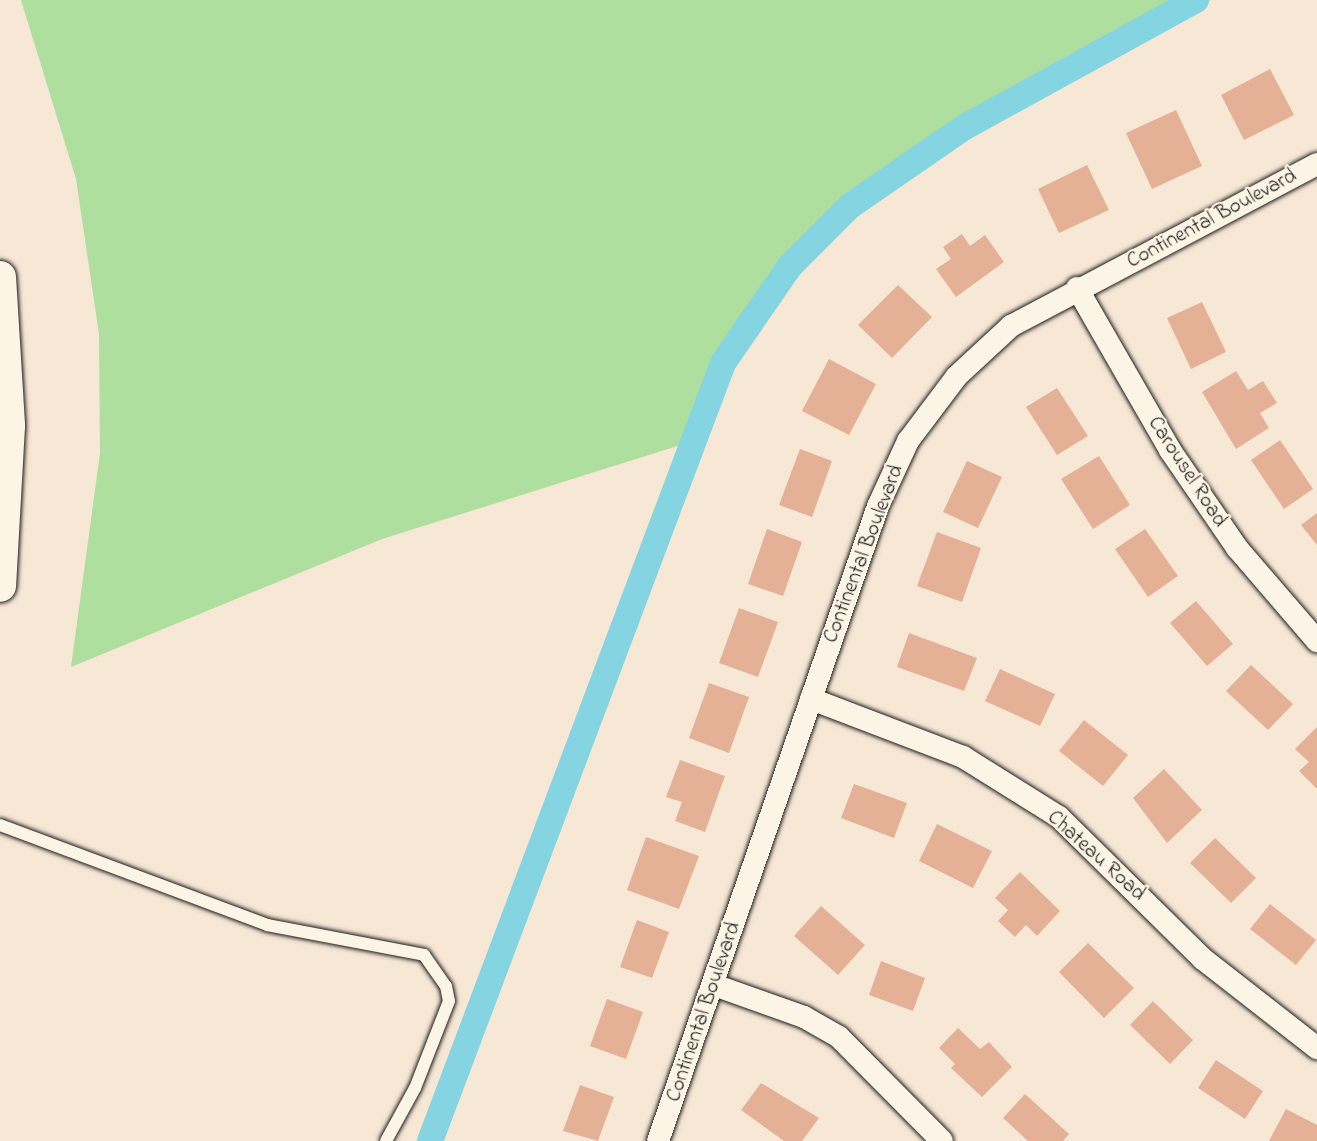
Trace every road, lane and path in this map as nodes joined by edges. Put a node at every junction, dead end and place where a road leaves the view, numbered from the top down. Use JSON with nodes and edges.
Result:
{"nodes":[{"id":1,"x":1317,"y":164,"type":"edge"},
{"id":2,"x":0,"y":278,"type":"edge"},
{"id":3,"x":1077,"y":288,"type":"junction"},
{"id":4,"x":0,"y":586,"type":"edge"},
{"id":5,"x":1317,"y":641,"type":"edge"},
{"id":6,"x":811,"y":699,"type":"junction"},
{"id":7,"x":0,"y":825,"type":"edge"},
{"id":8,"x":714,"y":985,"type":"junction"},
{"id":9,"x":1317,"y":1048,"type":"edge"},
{"id":10,"x":386,"y":1141,"type":"edge"},
{"id":11,"x":658,"y":1141,"type":"edge"},
{"id":12,"x":942,"y":1141,"type":"edge"}],
"edges":[{"from":1,"to":3,"type":"street","name":"Continental Boulevard"},
{"from":2,"to":4,"type":"main road"},
{"from":3,"to":5,"type":"street","name":"Carousel Road"},
{"from":3,"to":6,"type":"street","name":"Continental Boulevard"},
{"from":6,"to":8,"type":"street","name":"Continental Boulevard"},
{"from":6,"to":9,"type":"street","name":"Chateau Road"},
{"from":7,"to":10,"type":"lane"},
{"from":8,"to":11,"type":"street","name":"Continental Boulevard"},
{"from":8,"to":12,"type":"street"}]}
